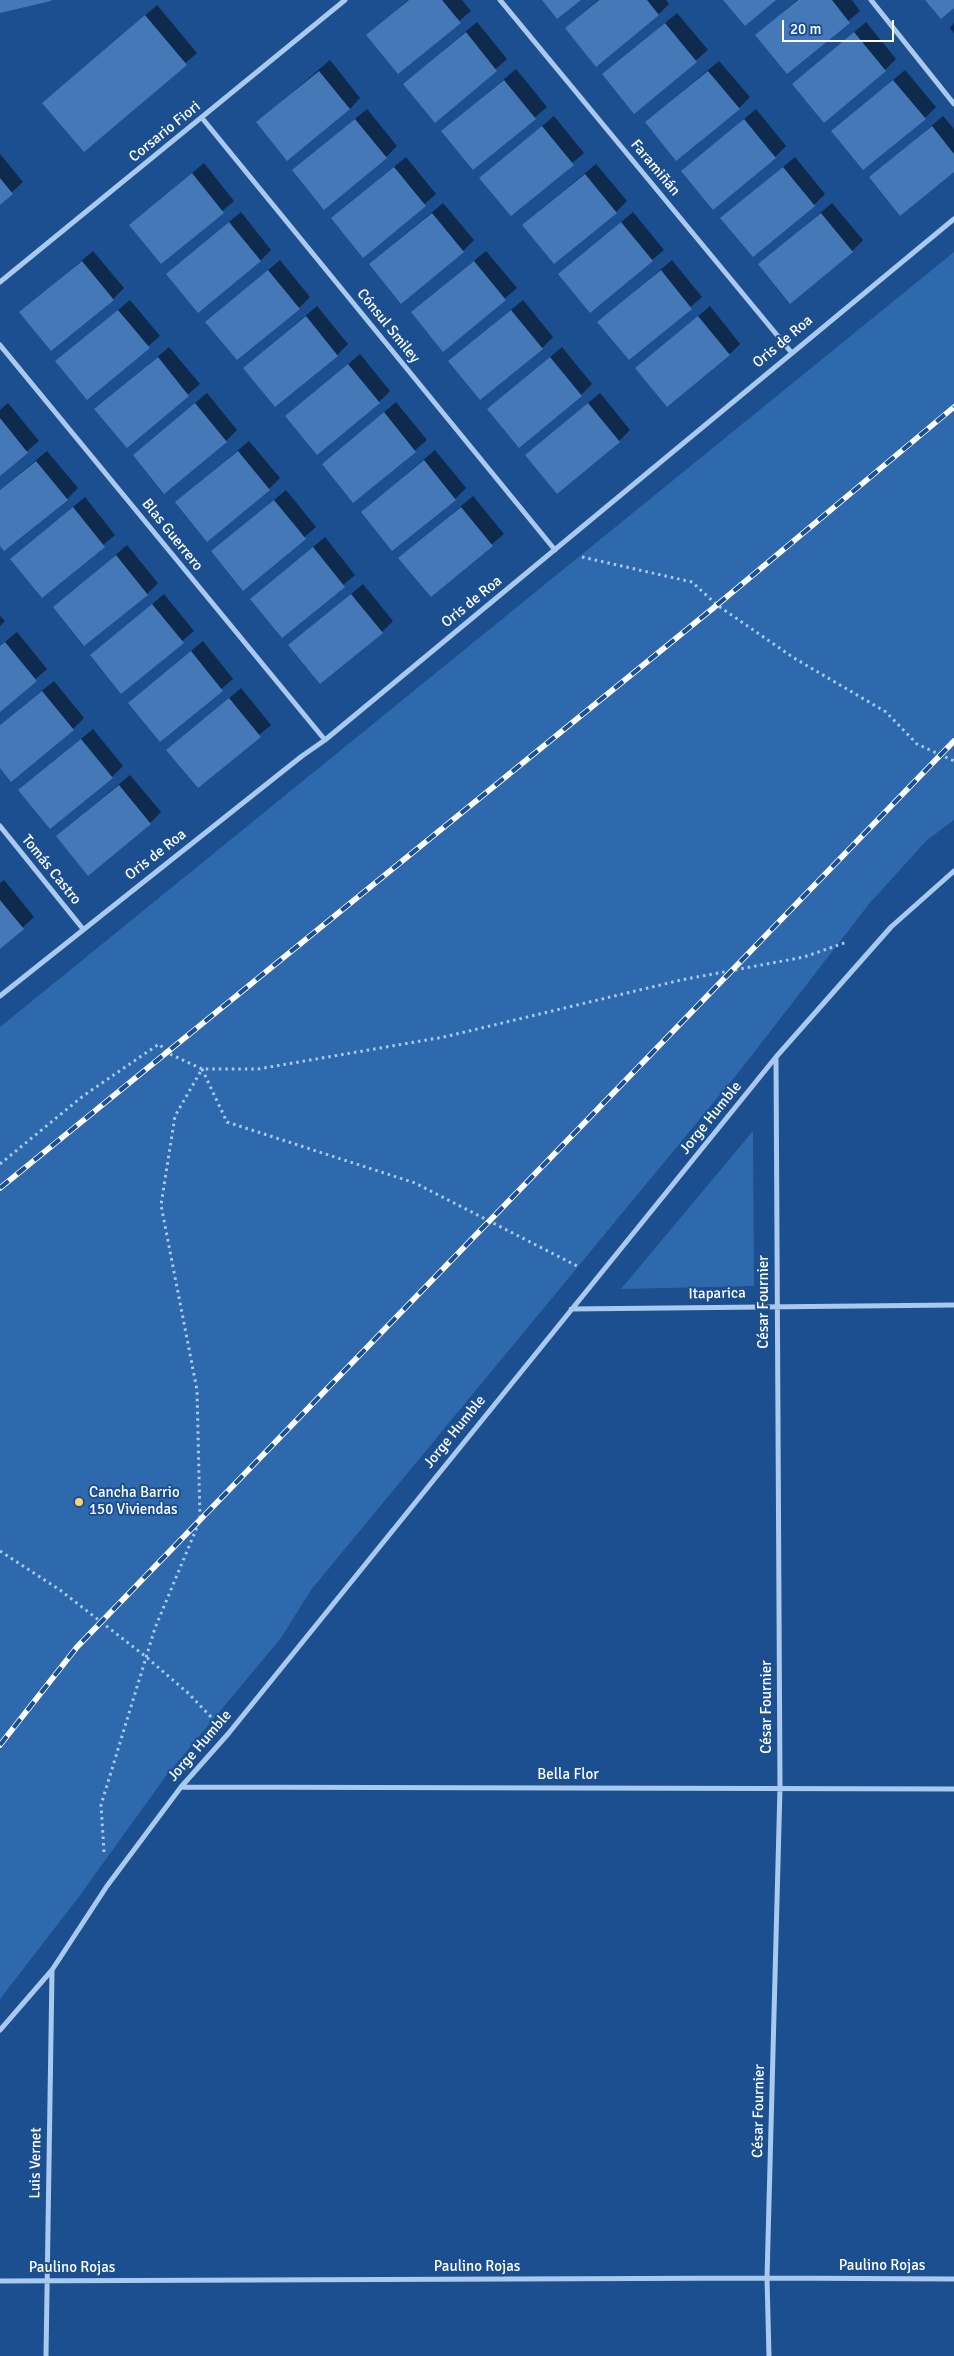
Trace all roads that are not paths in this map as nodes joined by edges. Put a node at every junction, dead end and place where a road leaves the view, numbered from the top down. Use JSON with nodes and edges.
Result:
{"nodes":[{"id":1,"x":345,"y":0,"type":"edge"},
{"id":2,"x":500,"y":0,"type":"edge"},
{"id":3,"x":871,"y":0,"type":"edge"},
{"id":4,"x":954,"y":104,"type":"edge"},
{"id":5,"x":202,"y":118,"type":"junction"},
{"id":6,"x":954,"y":218,"type":"edge"},
{"id":7,"x":0,"y":282,"type":"edge"},
{"id":8,"x":0,"y":345,"type":"edge"},
{"id":9,"x":791,"y":352,"type":"junction"},
{"id":10,"x":554,"y":550,"type":"junction"},
{"id":11,"x":325,"y":740,"type":"junction"},
{"id":12,"x":0,"y":826,"type":"edge"},
{"id":13,"x":954,"y":871,"type":"edge"},
{"id":14,"x":83,"y":929,"type":"junction"},
{"id":15,"x":0,"y":996,"type":"edge"},
{"id":16,"x":776,"y":1057,"type":"junction"},
{"id":17,"x":954,"y":1305,"type":"edge"},
{"id":18,"x":776,"y":1306,"type":"junction"},
{"id":19,"x":571,"y":1309,"type":"junction"},
{"id":20,"x":181,"y":1787,"type":"junction"},
{"id":21,"x":780,"y":1788,"type":"junction"},
{"id":22,"x":954,"y":1789,"type":"edge"},
{"id":23,"x":52,"y":1970,"type":"junction"},
{"id":24,"x":0,"y":2030,"type":"edge"},
{"id":25,"x":767,"y":2278,"type":"junction"},
{"id":26,"x":954,"y":2279,"type":"edge"},
{"id":27,"x":0,"y":2281,"type":"edge"},
{"id":28,"x":47,"y":2281,"type":"junction"},
{"id":29,"x":46,"y":2356,"type":"edge"},
{"id":30,"x":769,"y":2356,"type":"edge"}],
"edges":[{"from":1,"to":5,"type":"street","name":"Corsario Fiori"},
{"from":2,"to":9,"type":"street","name":"Faramiñán"},
{"from":3,"to":4,"type":"street"},
{"from":5,"to":7,"type":"street","name":"Corsario Fiori"},
{"from":5,"to":10,"type":"street","name":"Cónsul Smiley"},
{"from":6,"to":9,"type":"street","name":"Oris de Roa"},
{"from":8,"to":11,"type":"street","name":"Blas Guerrero"},
{"from":9,"to":10,"type":"street","name":"Oris de Roa"},
{"from":10,"to":11,"type":"street","name":"Oris de Roa"},
{"from":11,"to":14,"type":"street","name":"Oris de Roa"},
{"from":12,"to":14,"type":"street","name":"Tomás Castro"},
{"from":13,"to":16,"type":"street","name":"Jorge Humble"},
{"from":14,"to":15,"type":"street","name":"Oris de Roa"},
{"from":16,"to":18,"type":"street","name":"César Fournier"},
{"from":16,"to":19,"type":"street","name":"Jorge Humble"},
{"from":17,"to":18,"type":"street","name":"Itaparica"},
{"from":18,"to":19,"type":"street","name":"Itaparica"},
{"from":18,"to":21,"type":"street","name":"César Fournier"},
{"from":19,"to":20,"type":"street","name":"Jorge Humble"},
{"from":20,"to":21,"type":"street","name":"Bella Flor"},
{"from":20,"to":23,"type":"street","name":"Jorge Humble"},
{"from":21,"to":22,"type":"street","name":"Bella Flor"},
{"from":21,"to":25,"type":"street","name":"César Fournier"},
{"from":23,"to":24,"type":"street","name":"Jorge Humble"},
{"from":23,"to":28,"type":"street","name":"Luis Vernet"},
{"from":25,"to":26,"type":"street","name":"Paulino Rojas"},
{"from":25,"to":28,"type":"street","name":"Paulino Rojas"},
{"from":25,"to":30,"type":"street","name":"César Fournier"},
{"from":27,"to":28,"type":"street","name":"Paulino Rojas"},
{"from":28,"to":29,"type":"street","name":"Luis Vernet"}]}
